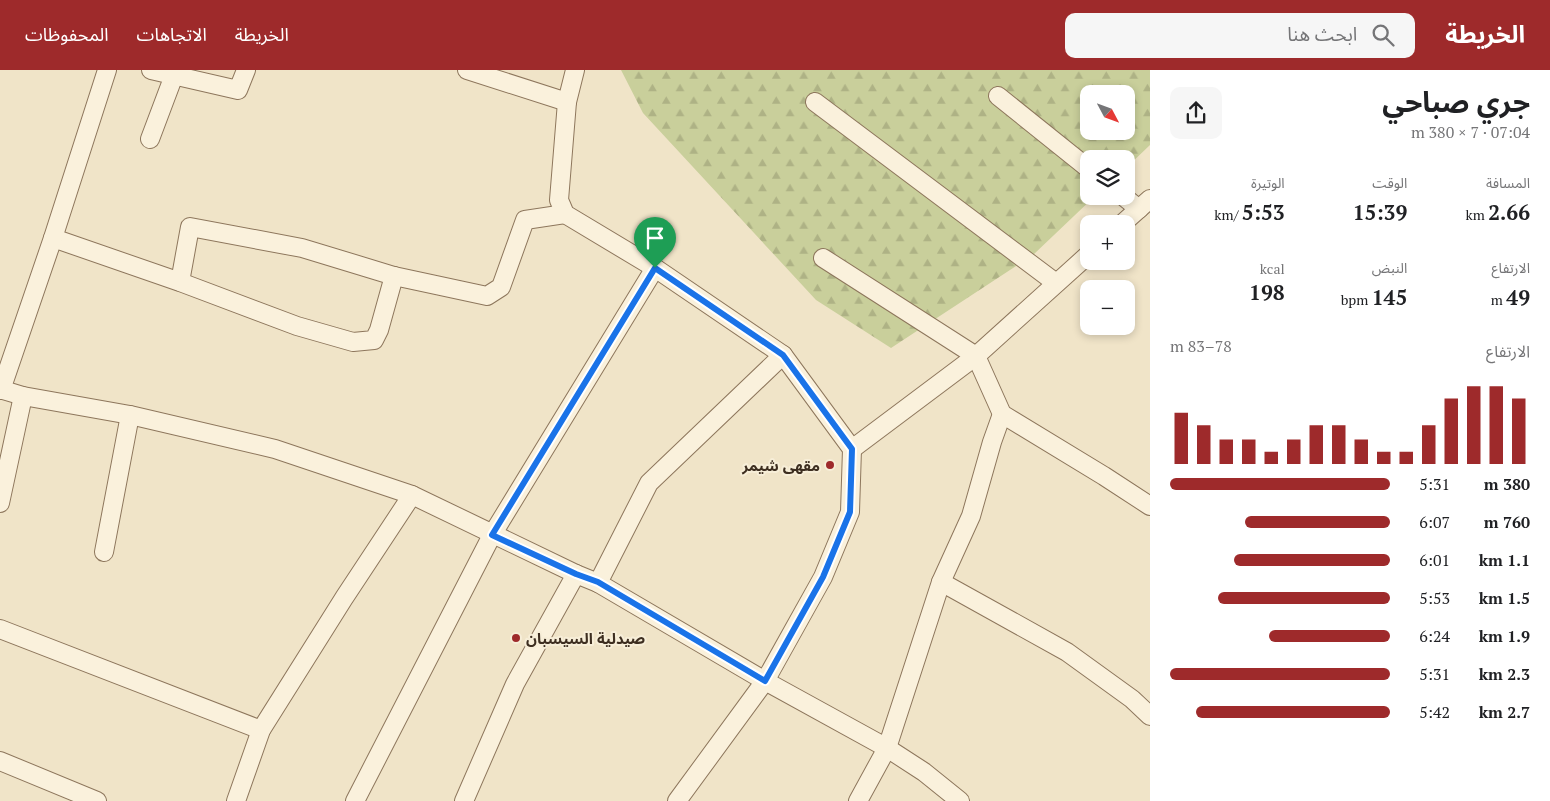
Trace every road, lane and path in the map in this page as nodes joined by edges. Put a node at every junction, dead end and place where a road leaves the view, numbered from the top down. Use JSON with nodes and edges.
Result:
{"nodes":[{"id":1,"x":107,"y":70,"type":"edge"},
{"id":2,"x":151,"y":70,"type":"edge"},
{"id":3,"x":246,"y":70,"type":"edge"},
{"id":4,"x":467,"y":70,"type":"edge"},
{"id":5,"x":575,"y":70,"type":"edge"},
{"id":6,"x":176,"y":73,"type":"edge"},
{"id":7,"x":998,"y":96,"type":"dead end"},
{"id":8,"x":567,"y":102,"type":"junction"},
{"id":9,"x":815,"y":102,"type":"dead end"},
{"id":10,"x":150,"y":139,"type":"dead end"},
{"id":11,"x":1080,"y":162,"type":"edge"},
{"id":12,"x":1144,"y":204,"type":"edge"},
{"id":13,"x":565,"y":214,"type":"junction"},
{"id":14,"x":1132,"y":215,"type":"edge"},
{"id":15,"x":53,"y":238,"type":"junction"},
{"id":16,"x":822,"y":258,"type":"dead end"},
{"id":17,"x":1080,"y":262,"type":"edge"},
{"id":18,"x":655,"y":268,"type":"junction"},
{"id":19,"x":394,"y":276,"type":"junction"},
{"id":20,"x":180,"y":282,"type":"junction"},
{"id":21,"x":1056,"y":284,"type":"junction"},
{"id":22,"x":783,"y":355,"type":"junction"},
{"id":23,"x":976,"y":356,"type":"junction"},
{"id":24,"x":0,"y":390,"type":"edge"},
{"id":25,"x":23,"y":396,"type":"junction"},
{"id":26,"x":1002,"y":414,"type":"junction"},
{"id":27,"x":130,"y":415,"type":"junction"},
{"id":28,"x":852,"y":449,"type":"junction"},
{"id":29,"x":412,"y":495,"type":"junction"},
{"id":30,"x":0,"y":504,"type":"edge"},
{"id":31,"x":1150,"y":506,"type":"edge"},
{"id":32,"x":492,"y":535,"type":"junction"},
{"id":33,"x":104,"y":552,"type":"dead end"},
{"id":34,"x":576,"y":574,"type":"junction"},
{"id":35,"x":598,"y":582,"type":"junction"},
{"id":36,"x":941,"y":582,"type":"junction"},
{"id":37,"x":0,"y":629,"type":"edge"},
{"id":38,"x":765,"y":681,"type":"junction"},
{"id":39,"x":1150,"y":716,"type":"edge"},
{"id":40,"x":261,"y":730,"type":"junction"},
{"id":41,"x":887,"y":748,"type":"junction"},
{"id":42,"x":0,"y":761,"type":"edge"},
{"id":43,"x":97,"y":801,"type":"edge"},
{"id":44,"x":236,"y":801,"type":"edge"},
{"id":45,"x":355,"y":801,"type":"edge"},
{"id":46,"x":464,"y":801,"type":"edge"},
{"id":47,"x":678,"y":801,"type":"edge"},
{"id":48,"x":858,"y":801,"type":"edge"},
{"id":49,"x":960,"y":801,"type":"edge"}],
"edges":[{"from":1,"to":15,"type":"street"},
{"from":2,"to":6,"type":"street"},
{"from":3,"to":6,"type":"street"},
{"from":4,"to":8,"type":"street"},
{"from":5,"to":8,"type":"street"},
{"from":6,"to":10,"type":"street"},
{"from":7,"to":11,"type":"street"},
{"from":8,"to":13,"type":"street"},
{"from":9,"to":21,"type":"street"},
{"from":12,"to":14,"type":"street"},
{"from":13,"to":18,"type":"street"},
{"from":13,"to":19,"type":"street"},
{"from":15,"to":20,"type":"street"},
{"from":15,"to":24,"type":"street"},
{"from":16,"to":23,"type":"street"},
{"from":17,"to":21,"type":"street"},
{"from":18,"to":22,"type":"street"},
{"from":18,"to":32,"type":"street"},
{"from":19,"to":20,"type":"street"},
{"from":19,"to":20,"type":"street"},
{"from":21,"to":23,"type":"street"},
{"from":22,"to":28,"type":"street"},
{"from":22,"to":35,"type":"street"},
{"from":23,"to":26,"type":"street"},
{"from":23,"to":28,"type":"street"},
{"from":24,"to":25,"type":"street"},
{"from":25,"to":27,"type":"street"},
{"from":25,"to":30,"type":"street"},
{"from":26,"to":31,"type":"street"},
{"from":26,"to":36,"type":"street"},
{"from":27,"to":29,"type":"street"},
{"from":27,"to":33,"type":"street"},
{"from":28,"to":38,"type":"street"},
{"from":29,"to":32,"type":"street"},
{"from":29,"to":40,"type":"street"},
{"from":32,"to":34,"type":"street"},
{"from":32,"to":45,"type":"street"},
{"from":34,"to":35,"type":"street"},
{"from":34,"to":46,"type":"street"},
{"from":35,"to":38,"type":"street"},
{"from":36,"to":39,"type":"street"},
{"from":36,"to":41,"type":"street"},
{"from":37,"to":40,"type":"street"},
{"from":38,"to":41,"type":"street"},
{"from":38,"to":47,"type":"street"},
{"from":40,"to":44,"type":"street"},
{"from":41,"to":48,"type":"street"},
{"from":41,"to":49,"type":"street"},
{"from":42,"to":43,"type":"street"}]}
